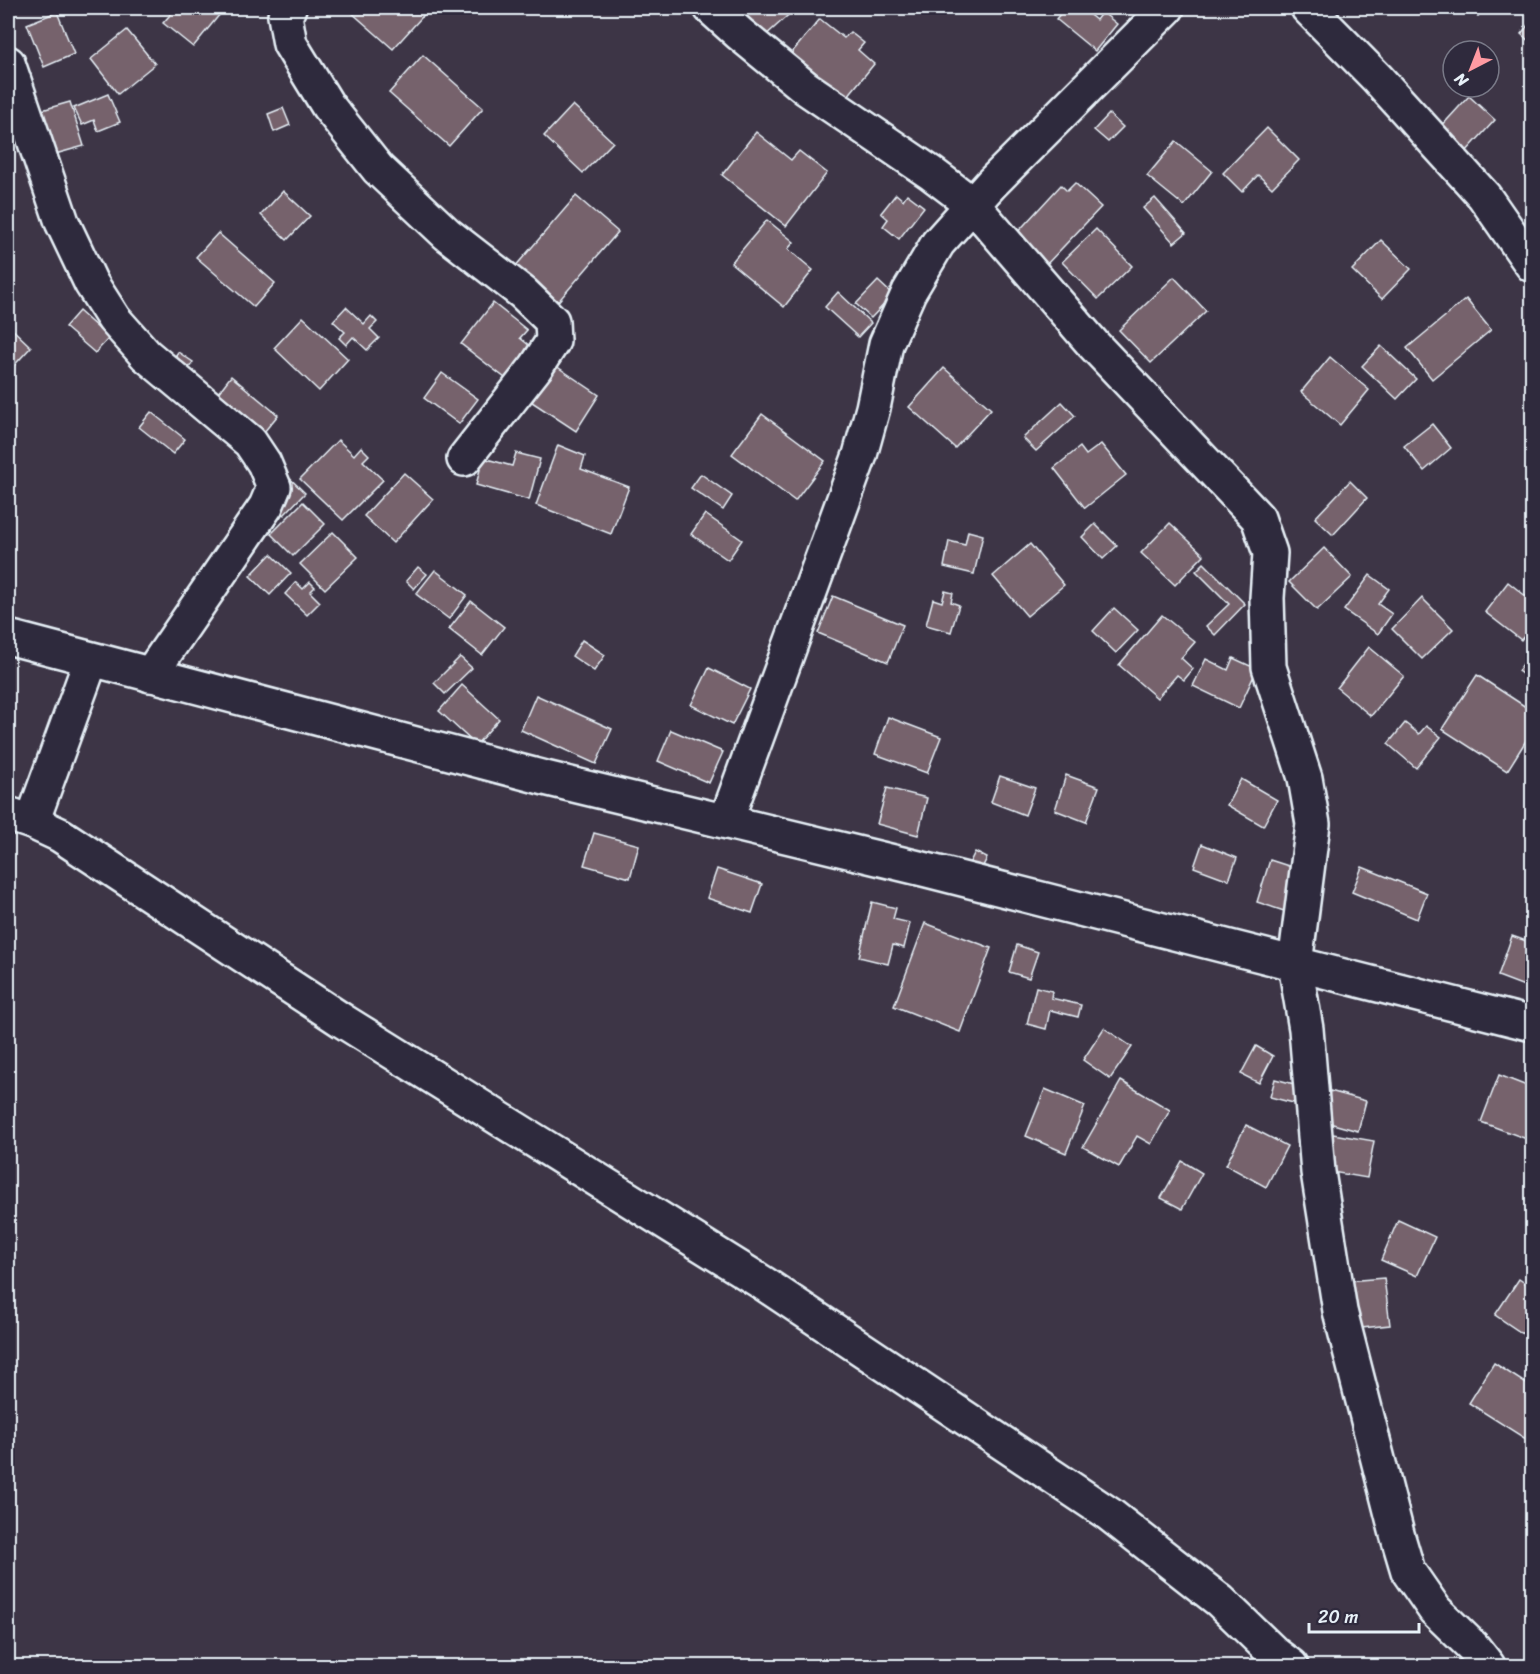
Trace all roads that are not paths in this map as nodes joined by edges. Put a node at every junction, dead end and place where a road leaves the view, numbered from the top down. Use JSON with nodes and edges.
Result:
{"nodes":[{"id":1,"x":289,"y":8,"type":"edge"},
{"id":2,"x":711,"y":8,"type":"edge"},
{"id":3,"x":1167,"y":8,"type":"edge"},
{"id":4,"x":1308,"y":8,"type":"edge"},
{"id":5,"x":8,"y":63,"type":"edge"},
{"id":6,"x":972,"y":204,"type":"junction"},
{"id":7,"x":1533,"y":265,"type":"edge"},
{"id":8,"x":464,"y":459,"type":"dead end"},
{"id":9,"x":8,"y":637,"type":"edge"},
{"id":10,"x":91,"y":660,"type":"junction"},
{"id":11,"x":150,"y":675,"type":"junction"},
{"id":12,"x":20,"y":818,"type":"edge"},
{"id":13,"x":726,"y":821,"type":"junction"},
{"id":14,"x":1295,"y":964,"type":"junction"},
{"id":15,"x":1533,"y":1024,"type":"edge"},
{"id":16,"x":1291,"y":1666,"type":"edge"},
{"id":17,"x":1488,"y":1666,"type":"edge"}],
"edges":[{"from":1,"to":8,"type":"street"},
{"from":2,"to":6,"type":"street"},
{"from":3,"to":6,"type":"street"},
{"from":4,"to":7,"type":"street"},
{"from":5,"to":11,"type":"street"},
{"from":6,"to":13,"type":"street"},
{"from":6,"to":14,"type":"street"},
{"from":9,"to":10,"type":"street"},
{"from":10,"to":11,"type":"street"},
{"from":10,"to":12,"type":"street"},
{"from":11,"to":13,"type":"street"},
{"from":12,"to":16,"type":"street"},
{"from":13,"to":14,"type":"street"},
{"from":14,"to":15,"type":"street"},
{"from":14,"to":17,"type":"street"}]}
